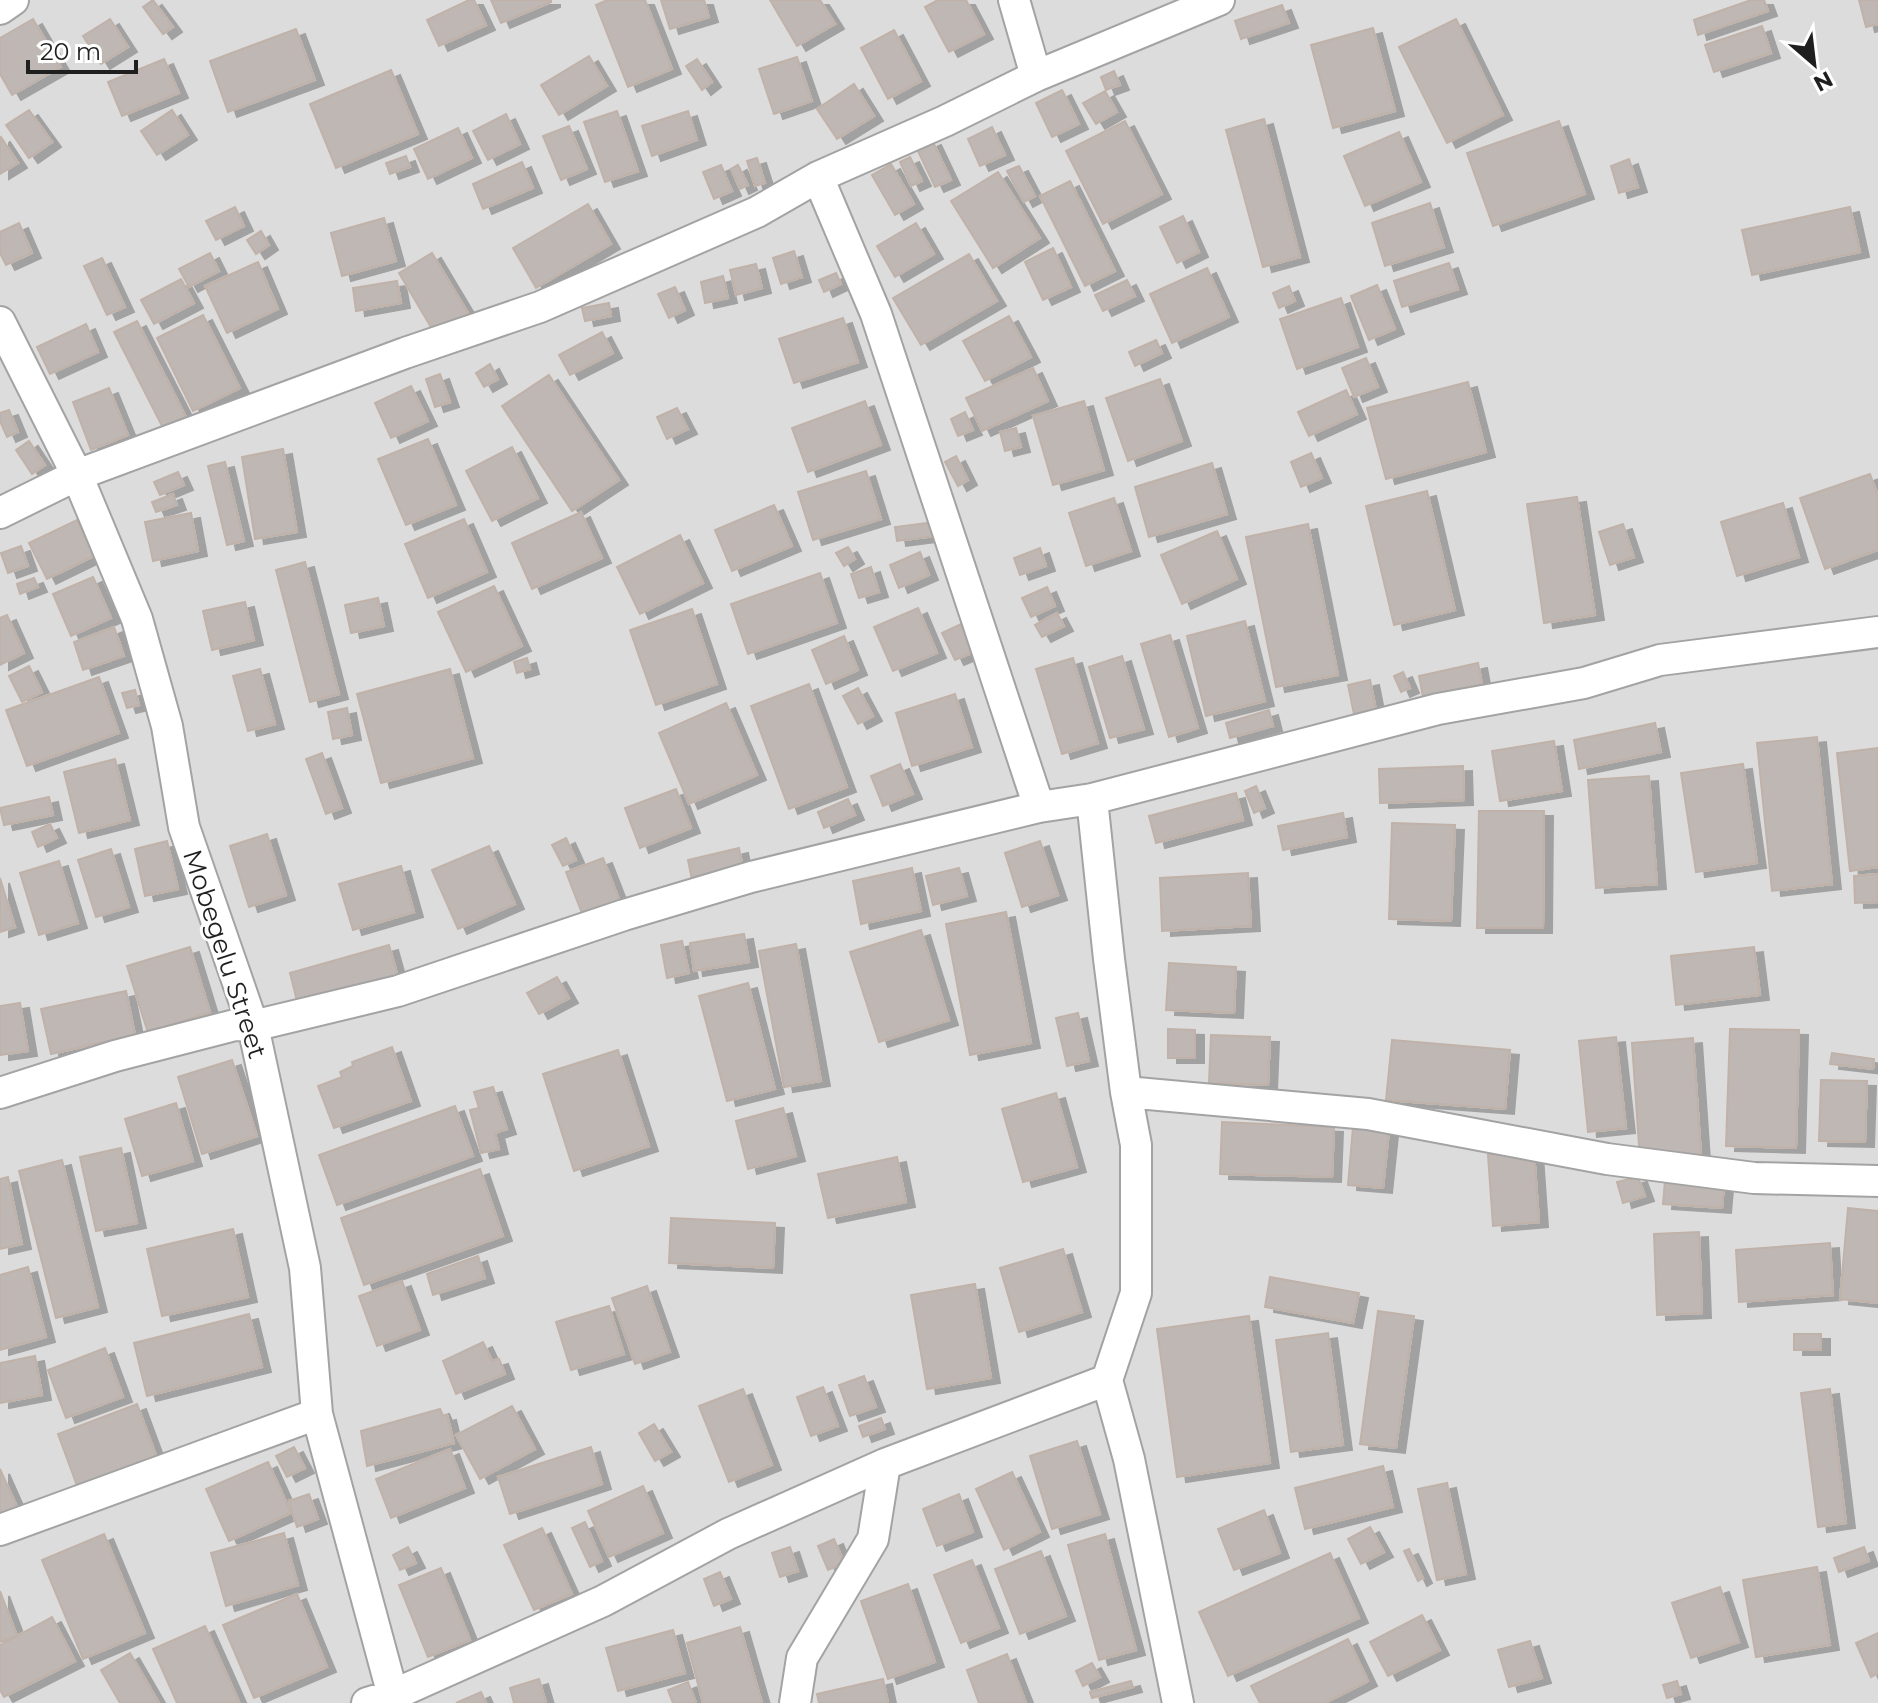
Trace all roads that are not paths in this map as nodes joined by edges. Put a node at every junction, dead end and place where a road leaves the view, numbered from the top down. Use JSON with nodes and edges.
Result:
{"nodes":[{"id":1,"x":13,"y":0,"type":"edge"},
{"id":2,"x":1014,"y":0,"type":"edge"},
{"id":3,"x":1219,"y":0,"type":"edge"},
{"id":4,"x":0,"y":9,"type":"edge"},
{"id":5,"x":1036,"y":76,"type":"junction"},
{"id":6,"x":818,"y":177,"type":"junction"},
{"id":7,"x":0,"y":322,"type":"edge"},
{"id":8,"x":77,"y":475,"type":"junction"},
{"id":9,"x":0,"y":513,"type":"edge"},
{"id":10,"x":1878,"y":632,"type":"edge"},
{"id":11,"x":1092,"y":799,"type":"junction"},
{"id":12,"x":1039,"y":807,"type":"junction"},
{"id":13,"x":253,"y":1026,"type":"junction"},
{"id":14,"x":1126,"y":1092,"type":"junction"},
{"id":15,"x":0,"y":1093,"type":"edge"},
{"id":16,"x":1878,"y":1181,"type":"edge"},
{"id":17,"x":1107,"y":1380,"type":"junction"},
{"id":18,"x":317,"y":1414,"type":"junction"},
{"id":19,"x":885,"y":1464,"type":"junction"},
{"id":20,"x":0,"y":1530,"type":"edge"},
{"id":21,"x":385,"y":1700,"type":"edge"},
{"id":22,"x":795,"y":1703,"type":"edge"},
{"id":23,"x":1178,"y":1703,"type":"edge"}],
"edges":[{"from":1,"to":4,"type":"street"},
{"from":2,"to":5,"type":"street"},
{"from":3,"to":5,"type":"street"},
{"from":5,"to":6,"type":"street"},
{"from":6,"to":8,"type":"street"},
{"from":6,"to":12,"type":"street"},
{"from":7,"to":8,"type":"street","name":"Mobegelu Street"},
{"from":8,"to":9,"type":"street"},
{"from":8,"to":13,"type":"street","name":"Mobegelu Street"},
{"from":10,"to":11,"type":"street"},
{"from":11,"to":12,"type":"street"},
{"from":11,"to":14,"type":"street"},
{"from":12,"to":13,"type":"street"},
{"from":13,"to":15,"type":"street"},
{"from":13,"to":18,"type":"street","name":"Mobegelu Street"},
{"from":14,"to":16,"type":"street"},
{"from":14,"to":17,"type":"street"},
{"from":17,"to":19,"type":"street"},
{"from":17,"to":23,"type":"street"},
{"from":18,"to":20,"type":"street"},
{"from":18,"to":21,"type":"street","name":"Mobegelu Street"},
{"from":19,"to":21,"type":"street"},
{"from":19,"to":22,"type":"street"}]}
